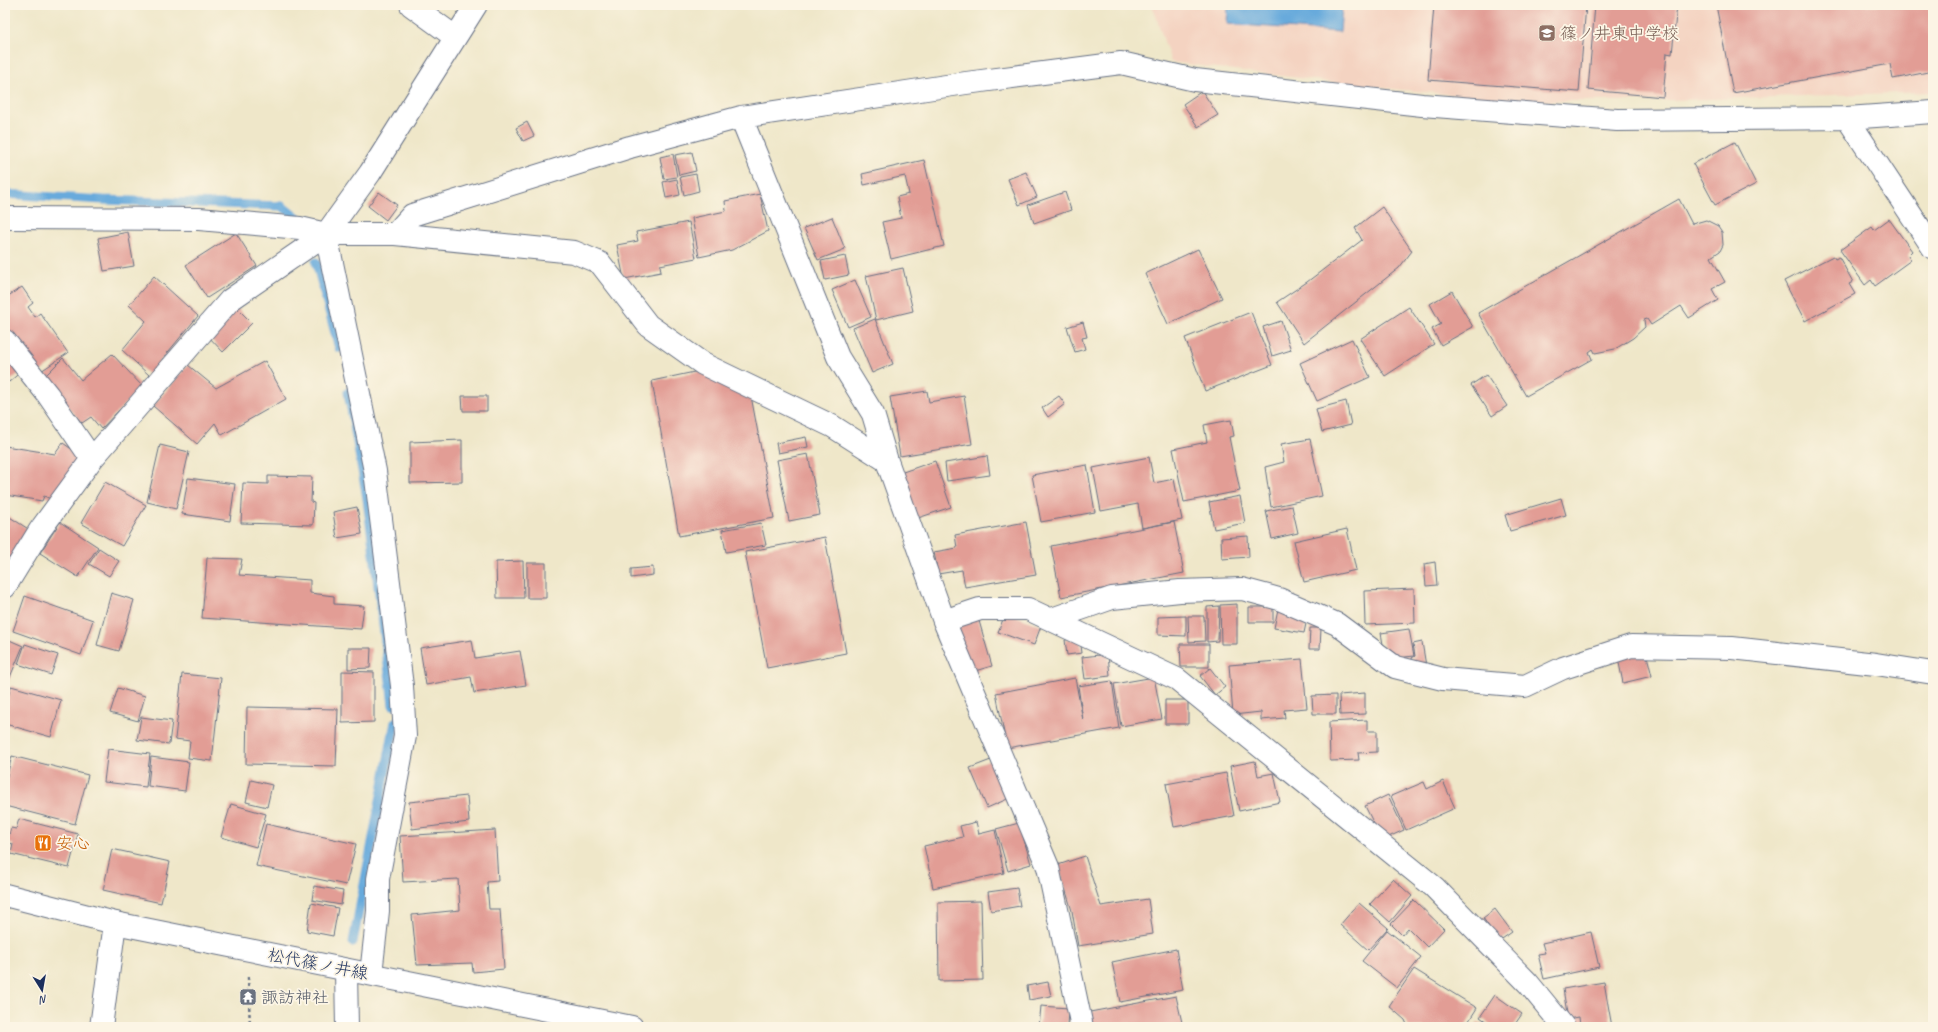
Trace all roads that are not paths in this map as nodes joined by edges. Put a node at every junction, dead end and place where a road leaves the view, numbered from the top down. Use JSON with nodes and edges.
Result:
{"nodes":[{"id":1,"x":412,"y":5,"type":"edge"},
{"id":2,"x":476,"y":5,"type":"edge"},
{"id":3,"x":455,"y":37,"type":"junction"},
{"id":4,"x":1933,"y":112,"type":"edge"},
{"id":5,"x":741,"y":117,"type":"junction"},
{"id":6,"x":1847,"y":118,"type":"junction"},
{"id":7,"x":5,"y":218,"type":"edge"},
{"id":8,"x":326,"y":234,"type":"junction"},
{"id":9,"x":395,"y":234,"type":"junction"},
{"id":10,"x":1933,"y":248,"type":"edge"},
{"id":11,"x":5,"y":341,"type":"edge"},
{"id":12,"x":92,"y":459,"type":"junction"},
{"id":13,"x":887,"y":461,"type":"junction"},
{"id":14,"x":5,"y":587,"type":"edge"},
{"id":15,"x":1052,"y":619,"type":"junction"},
{"id":16,"x":944,"y":621,"type":"junction"},
{"id":17,"x":1933,"y":673,"type":"edge"},
{"id":18,"x":5,"y":895,"type":"edge"},
{"id":19,"x":115,"y":923,"type":"junction"},
{"id":20,"x":346,"y":970,"type":"junction"},
{"id":21,"x":371,"y":974,"type":"junction"},
{"id":22,"x":101,"y":1027,"type":"edge"},
{"id":23,"x":347,"y":1027,"type":"edge"},
{"id":24,"x":632,"y":1027,"type":"edge"},
{"id":25,"x":1082,"y":1027,"type":"edge"},
{"id":26,"x":1564,"y":1027,"type":"edge"}],
"edges":[{"from":1,"to":3,"type":"street"},
{"from":2,"to":3,"type":"street"},
{"from":3,"to":8,"type":"street"},
{"from":4,"to":6,"type":"street"},
{"from":5,"to":6,"type":"street"},
{"from":5,"to":9,"type":"street"},
{"from":5,"to":13,"type":"street"},
{"from":6,"to":10,"type":"street"},
{"from":7,"to":8,"type":"street"},
{"from":8,"to":9,"type":"street"},
{"from":8,"to":12,"type":"street"},
{"from":8,"to":21,"type":"street"},
{"from":9,"to":13,"type":"street"},
{"from":11,"to":12,"type":"street"},
{"from":12,"to":14,"type":"street"},
{"from":13,"to":16,"type":"street"},
{"from":15,"to":16,"type":"street"},
{"from":15,"to":17,"type":"street"},
{"from":15,"to":26,"type":"street"},
{"from":16,"to":25,"type":"street"},
{"from":18,"to":19,"type":"street","name":"松代篠ノ井線"},
{"from":19,"to":20,"type":"street","name":"松代篠ノ井線"},
{"from":19,"to":22,"type":"street"},
{"from":20,"to":21,"type":"street","name":"松代篠ノ井線"},
{"from":20,"to":23,"type":"street"},
{"from":21,"to":24,"type":"street","name":"松代篠ノ井線"}]}
